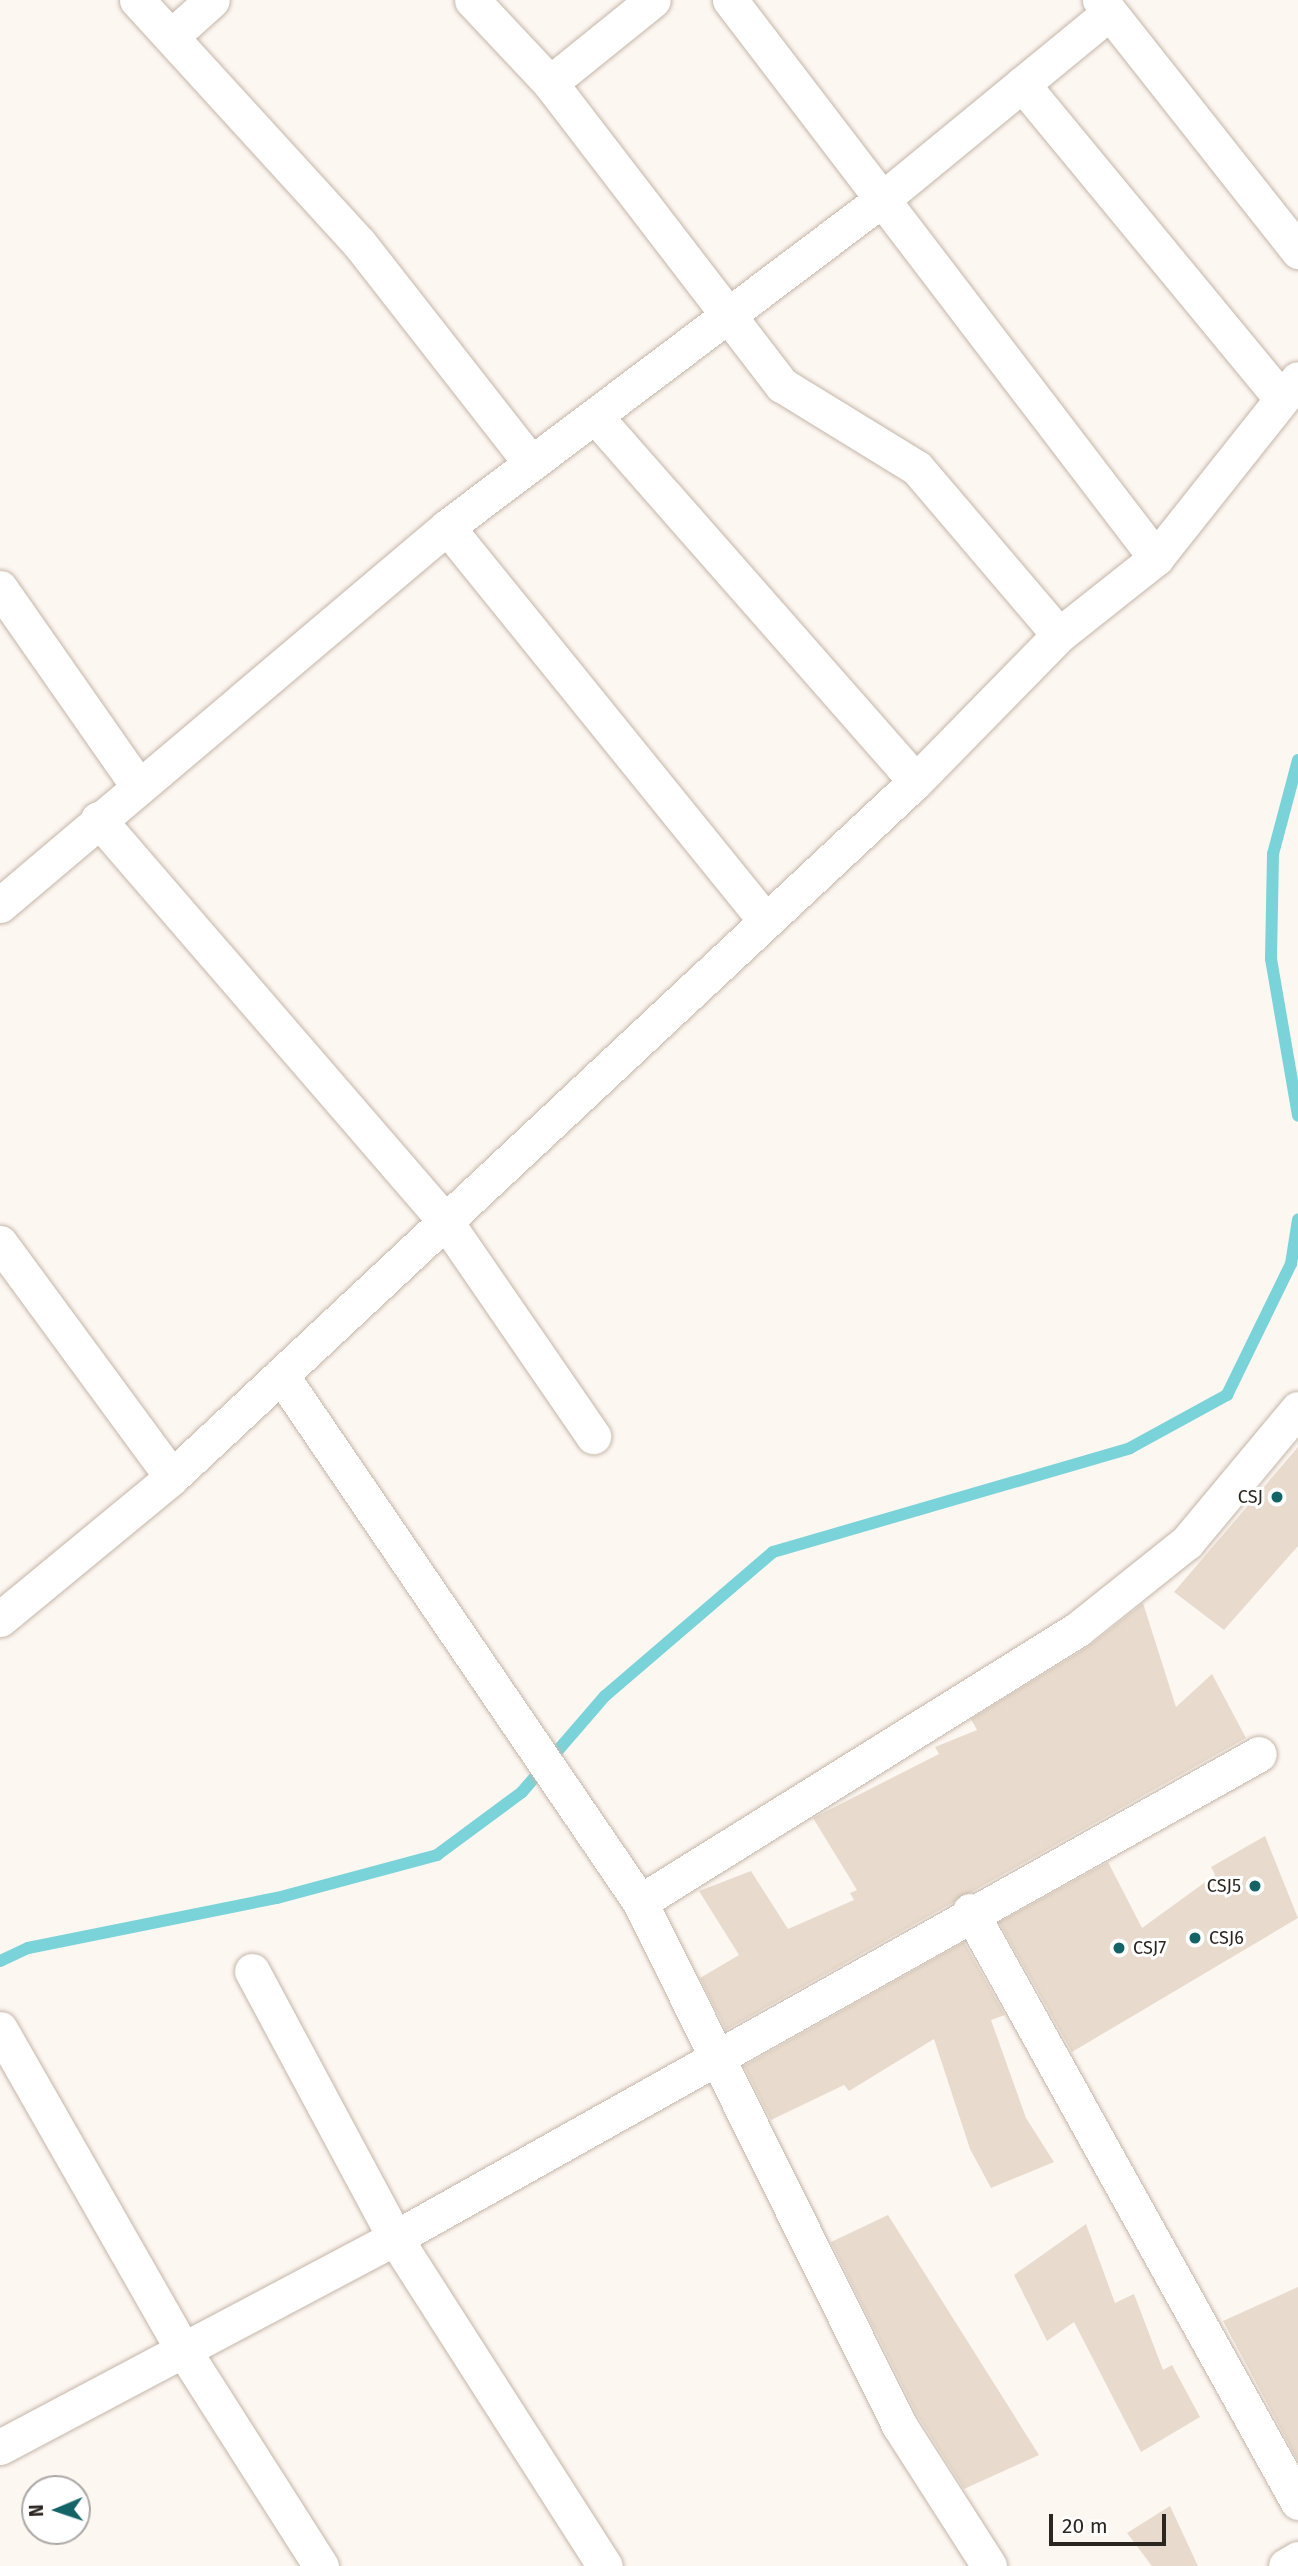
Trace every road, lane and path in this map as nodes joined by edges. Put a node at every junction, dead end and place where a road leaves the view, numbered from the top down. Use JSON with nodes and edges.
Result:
{"nodes":[{"id":1,"x":136,"y":0,"type":"edge"},
{"id":2,"x":212,"y":0,"type":"edge"},
{"id":3,"x":471,"y":0,"type":"edge"},
{"id":4,"x":653,"y":0,"type":"edge"},
{"id":5,"x":730,"y":0,"type":"edge"},
{"id":6,"x":1104,"y":6,"type":"edge"},
{"id":7,"x":173,"y":35,"type":"junction"},
{"id":8,"x":550,"y":83,"type":"junction"},
{"id":9,"x":1022,"y":84,"type":"junction"},
{"id":10,"x":885,"y":197,"type":"junction"},
{"id":11,"x":1298,"y":251,"type":"edge"},
{"id":12,"x":726,"y":317,"type":"junction"},
{"id":13,"x":1289,"y":387,"type":"edge"},
{"id":14,"x":595,"y":416,"type":"junction"},
{"id":15,"x":531,"y":463,"type":"junction"},
{"id":16,"x":447,"y":527,"type":"junction"},
{"id":17,"x":1156,"y":558,"type":"junction"},
{"id":18,"x":0,"y":589,"type":"edge"},
{"id":19,"x":1059,"y":635,"type":"junction"},
{"id":20,"x":916,"y":781,"type":"junction"},
{"id":21,"x":138,"y":786,"type":"junction"},
{"id":22,"x":98,"y":819,"type":"junction"},
{"id":23,"x":0,"y":905,"type":"edge"},
{"id":24,"x":765,"y":920,"type":"junction"},
{"id":25,"x":446,"y":1222,"type":"junction"},
{"id":26,"x":0,"y":1243,"type":"edge"},
{"id":27,"x":281,"y":1375,"type":"junction"},
{"id":28,"x":1298,"y":1409,"type":"edge"},
{"id":29,"x":593,"y":1436,"type":"dead end"},
{"id":30,"x":172,"y":1477,"type":"junction"},
{"id":31,"x":0,"y":1619,"type":"edge"},
{"id":32,"x":1259,"y":1754,"type":"dead end"},
{"id":33,"x":640,"y":1902,"type":"junction"},
{"id":34,"x":971,"y":1911,"type":"junction"},
{"id":35,"x":252,"y":1971,"type":"dead end"},
{"id":36,"x":0,"y":2029,"type":"edge"},
{"id":37,"x":716,"y":2059,"type":"junction"},
{"id":38,"x":395,"y":2238,"type":"junction"},
{"id":39,"x":184,"y":2351,"type":"junction"},
{"id":40,"x":0,"y":2447,"type":"edge"},
{"id":41,"x":1298,"y":2502,"type":"edge"},
{"id":42,"x":1298,"y":2559,"type":"edge"},
{"id":43,"x":321,"y":2566,"type":"edge"},
{"id":44,"x":605,"y":2566,"type":"edge"},
{"id":45,"x":989,"y":2566,"type":"edge"},
{"id":46,"x":1286,"y":2566,"type":"edge"}],
"edges":[{"from":1,"to":7,"type":"street"},
{"from":2,"to":7,"type":"street"},
{"from":3,"to":8,"type":"street"},
{"from":4,"to":8,"type":"street"},
{"from":5,"to":10,"type":"street"},
{"from":6,"to":9,"type":"street"},
{"from":6,"to":11,"type":"street"},
{"from":7,"to":15,"type":"street"},
{"from":8,"to":12,"type":"street"},
{"from":9,"to":10,"type":"street"},
{"from":9,"to":13,"type":"street"},
{"from":10,"to":12,"type":"street"},
{"from":10,"to":17,"type":"street"},
{"from":12,"to":14,"type":"street"},
{"from":12,"to":19,"type":"street"},
{"from":13,"to":17,"type":"street"},
{"from":14,"to":15,"type":"street"},
{"from":14,"to":20,"type":"street"},
{"from":15,"to":16,"type":"street"},
{"from":16,"to":21,"type":"street"},
{"from":16,"to":24,"type":"street"},
{"from":17,"to":19,"type":"street"},
{"from":18,"to":21,"type":"street"},
{"from":19,"to":20,"type":"street"},
{"from":20,"to":24,"type":"street"},
{"from":21,"to":22,"type":"street"},
{"from":22,"to":23,"type":"street"},
{"from":22,"to":25,"type":"street"},
{"from":24,"to":25,"type":"street"},
{"from":25,"to":27,"type":"street"},
{"from":25,"to":29,"type":"street"},
{"from":26,"to":30,"type":"street"},
{"from":27,"to":30,"type":"street"},
{"from":27,"to":33,"type":"street"},
{"from":28,"to":33,"type":"street"},
{"from":30,"to":31,"type":"street"},
{"from":32,"to":34,"type":"street"},
{"from":33,"to":37,"type":"street"},
{"from":34,"to":37,"type":"street"},
{"from":34,"to":41,"type":"street"},
{"from":35,"to":38,"type":"street"},
{"from":36,"to":39,"type":"street"},
{"from":37,"to":38,"type":"street"},
{"from":37,"to":45,"type":"street"},
{"from":38,"to":39,"type":"street"},
{"from":38,"to":44,"type":"street"},
{"from":39,"to":40,"type":"street"},
{"from":39,"to":43,"type":"street"},
{"from":42,"to":46,"type":"street"}]}
